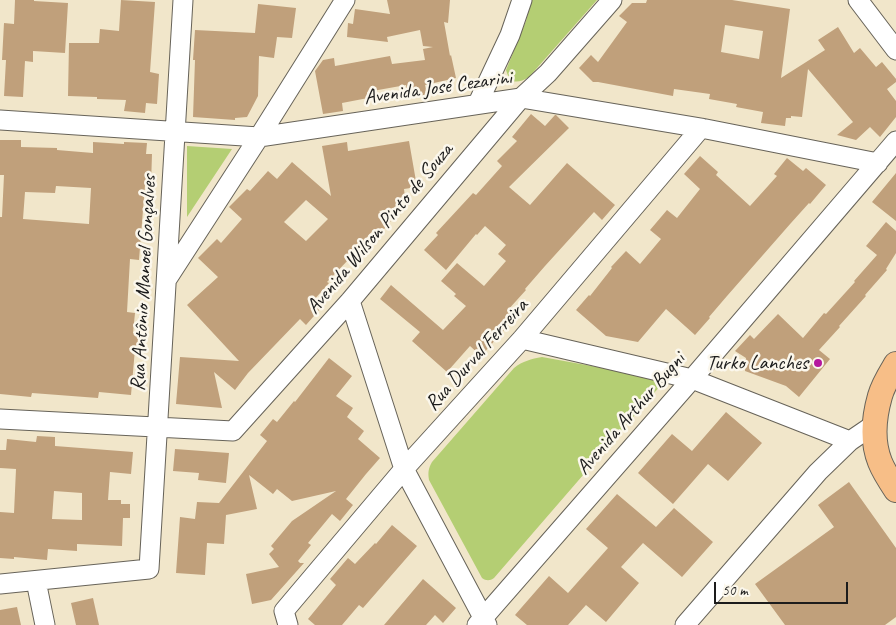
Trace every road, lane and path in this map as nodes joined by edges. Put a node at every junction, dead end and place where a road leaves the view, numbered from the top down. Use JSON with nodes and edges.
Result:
{"nodes":[{"id":1,"x":183,"y":0,"type":"edge"},
{"id":2,"x":345,"y":0,"type":"edge"},
{"id":3,"x":522,"y":0,"type":"edge"},
{"id":4,"x":612,"y":0,"type":"edge"},
{"id":5,"x":858,"y":0,"type":"edge"},
{"id":6,"x":896,"y":50,"type":"edge"},
{"id":7,"x":520,"y":98,"type":"junction"},
{"id":8,"x":478,"y":103,"type":"junction"},
{"id":9,"x":0,"y":120,"type":"edge"},
{"id":10,"x":701,"y":128,"type":"junction"},
{"id":11,"x":176,"y":132,"type":"junction"},
{"id":12,"x":259,"y":137,"type":"junction"},
{"id":13,"x":896,"y":141,"type":"edge"},
{"id":14,"x":878,"y":163,"type":"junction"},
{"id":15,"x":166,"y":280,"type":"junction"},
{"id":16,"x":350,"y":302,"type":"junction"},
{"id":17,"x":522,"y":339,"type":"junction"},
{"id":18,"x":896,"y":364,"type":"edge"},
{"id":19,"x":692,"y":379,"type":"junction"},
{"id":20,"x":0,"y":419,"type":"edge"},
{"id":21,"x":875,"y":424,"type":"junction"},
{"id":22,"x":158,"y":428,"type":"junction"},
{"id":23,"x":850,"y":441,"type":"junction"},
{"id":24,"x":404,"y":470,"type":"junction"},
{"id":25,"x":896,"y":490,"type":"edge"},
{"id":26,"x":36,"y":580,"type":"junction"},
{"id":27,"x":0,"y":584,"type":"edge"},
{"id":28,"x":286,"y":618,"type":"edge"},
{"id":29,"x":482,"y":623,"type":"edge"},
{"id":30,"x":45,"y":625,"type":"edge"},
{"id":31,"x":685,"y":625,"type":"edge"}],
"edges":[{"from":1,"to":11,"type":"street","name":"Rua Antônio Manoel Gonçalves"},
{"from":2,"to":12,"type":"street"},
{"from":3,"to":8,"type":"street"},
{"from":4,"to":7,"type":"street","name":"Avenida Wilson Pinto de Souza"},
{"from":5,"to":6,"type":"street"},
{"from":7,"to":8,"type":"street","name":"Avenida José Cezarini"},
{"from":7,"to":10,"type":"street","name":"Avenida José Cezarini"},
{"from":7,"to":16,"type":"street","name":"Avenida Wilson Pinto de Souza"},
{"from":8,"to":12,"type":"street","name":"Avenida José Cezarini"},
{"from":9,"to":11,"type":"street","name":"Avenida José Cezarini"},
{"from":10,"to":14,"type":"street","name":"Avenida José Cezarini"},
{"from":10,"to":17,"type":"street","name":"Rua Durval Ferreira"},
{"from":11,"to":12,"type":"street","name":"Avenida José Cezarini"},
{"from":11,"to":15,"type":"street","name":"Rua Antônio Manoel Gonçalves"},
{"from":12,"to":15,"type":"street"},
{"from":13,"to":14,"type":"street","name":"Avenida Arthur Bugni"},
{"from":14,"to":19,"type":"street","name":"Avenida Arthur Bugni"},
{"from":15,"to":22,"type":"street","name":"Rua Antônio Manoel Gonçalves"},
{"from":16,"to":22,"type":"street","name":"Avenida Wilson Pinto de Souza"},
{"from":16,"to":24,"type":"street"},
{"from":17,"to":19,"type":"street"},
{"from":17,"to":24,"type":"street","name":"Rua Durval Ferreira"},
{"from":18,"to":21,"type":"main road"},
{"from":19,"to":23,"type":"street"},
{"from":19,"to":29,"type":"street","name":"Avenida Arthur Bugni"},
{"from":20,"to":22,"type":"street"},
{"from":21,"to":23,"type":"street"},
{"from":21,"to":25,"type":"main road"},
{"from":22,"to":26,"type":"street","name":"Rua Antônio Manoel Gonçalves"},
{"from":23,"to":31,"type":"street"},
{"from":24,"to":28,"type":"street","name":"Rua Durval Ferreira"},
{"from":24,"to":29,"type":"street"},
{"from":26,"to":27,"type":"street"},
{"from":26,"to":30,"type":"street"}]}
